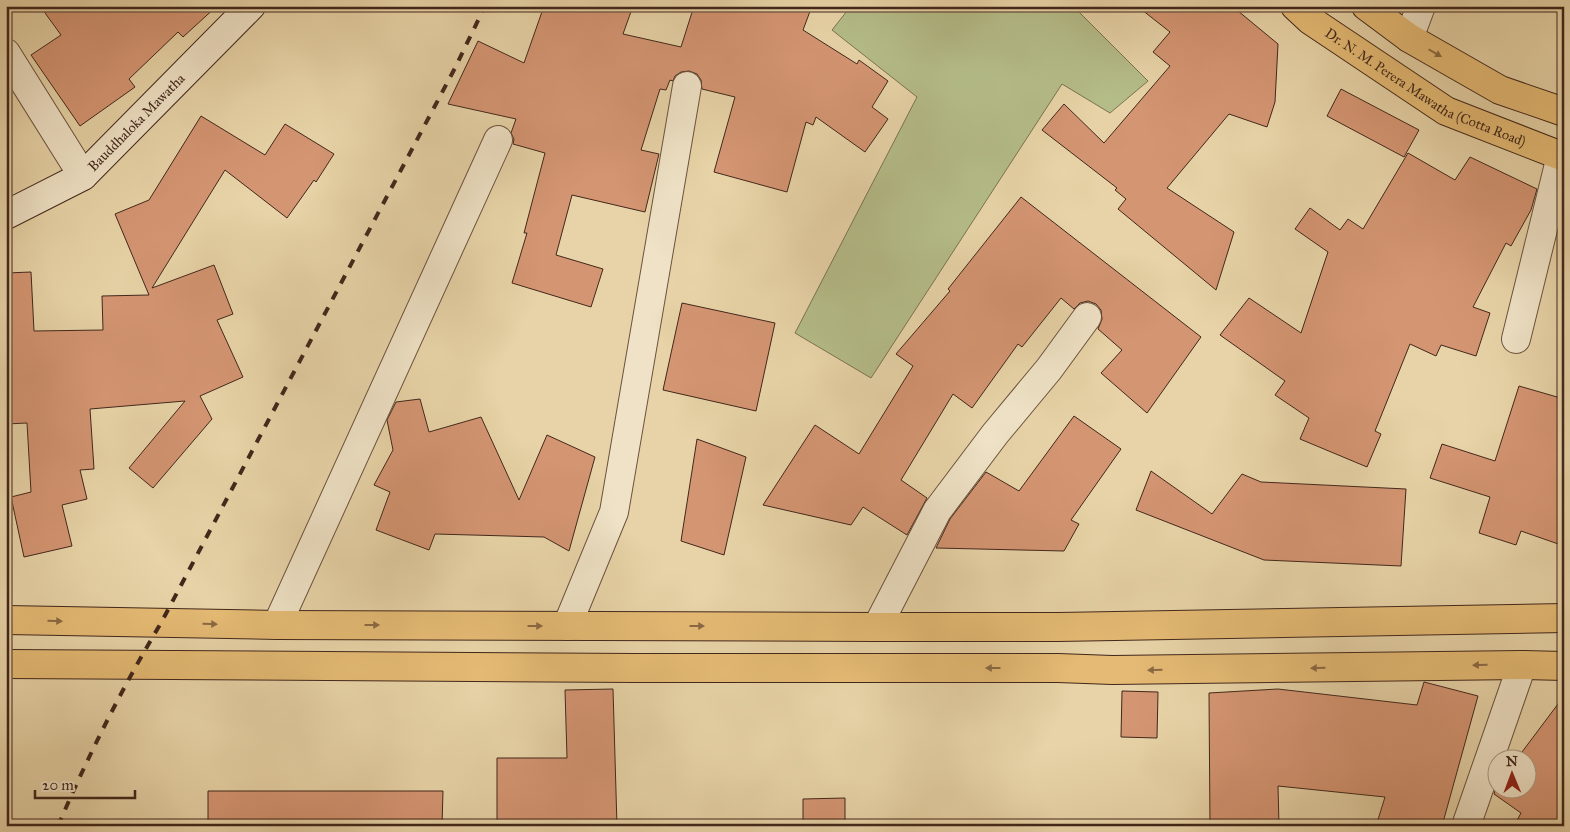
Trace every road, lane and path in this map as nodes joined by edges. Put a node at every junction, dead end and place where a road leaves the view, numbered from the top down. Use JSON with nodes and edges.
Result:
{"nodes":[{"id":1,"x":251,"y":6,"type":"edge"},
{"id":2,"x":1295,"y":6,"type":"edge"},
{"id":3,"x":1366,"y":6,"type":"edge"},
{"id":4,"x":1421,"y":6,"type":"edge"},
{"id":5,"x":1409,"y":38,"type":"junction"},
{"id":6,"x":6,"y":53,"type":"edge"},
{"id":7,"x":687,"y":86,"type":"dead end"},
{"id":8,"x":1564,"y":112,"type":"edge"},
{"id":9,"x":498,"y":140,"type":"dead end"},
{"id":10,"x":1562,"y":156,"type":"edge"},
{"id":11,"x":83,"y":176,"type":"junction"},
{"id":12,"x":6,"y":215,"type":"edge"},
{"id":13,"x":1087,"y":317,"type":"dead end"},
{"id":14,"x":1516,"y":339,"type":"dead end"},
{"id":15,"x":1564,"y":618,"type":"edge"},
{"id":16,"x":6,"y":620,"type":"edge"},
{"id":17,"x":277,"y":625,"type":"junction"},
{"id":18,"x":567,"y":626,"type":"junction"},
{"id":19,"x":877,"y":627,"type":"junction"},
{"id":20,"x":6,"y":664,"type":"edge"},
{"id":21,"x":1522,"y":665,"type":"junction"},
{"id":22,"x":1564,"y":666,"type":"edge"},
{"id":23,"x":1466,"y":826,"type":"edge"}],
"edges":[{"from":1,"to":11,"type":"street","name":"Bauddhaloka Mawatha"},
{"from":2,"to":10,"type":"main road","name":"Dr. N. M. Perera Mawatha (Cotta Road)"},
{"from":3,"to":5,"type":"main road"},
{"from":4,"to":5,"type":"street"},
{"from":5,"to":8,"type":"main road","one_way":true},
{"from":6,"to":11,"type":"street"},
{"from":7,"to":18,"type":"street"},
{"from":9,"to":17,"type":"street"},
{"from":10,"to":14,"type":"street"},
{"from":11,"to":12,"type":"street","name":"Bauddhaloka Mawatha"},
{"from":13,"to":19,"type":"street"},
{"from":15,"to":19,"type":"main road"},
{"from":16,"to":17,"type":"main road","one_way":true},
{"from":17,"to":18,"type":"main road","one_way":true},
{"from":18,"to":19,"type":"main road","one_way":true},
{"from":21,"to":20,"type":"main road","one_way":true},
{"from":21,"to":22,"type":"main road"},
{"from":21,"to":23,"type":"street"}]}
